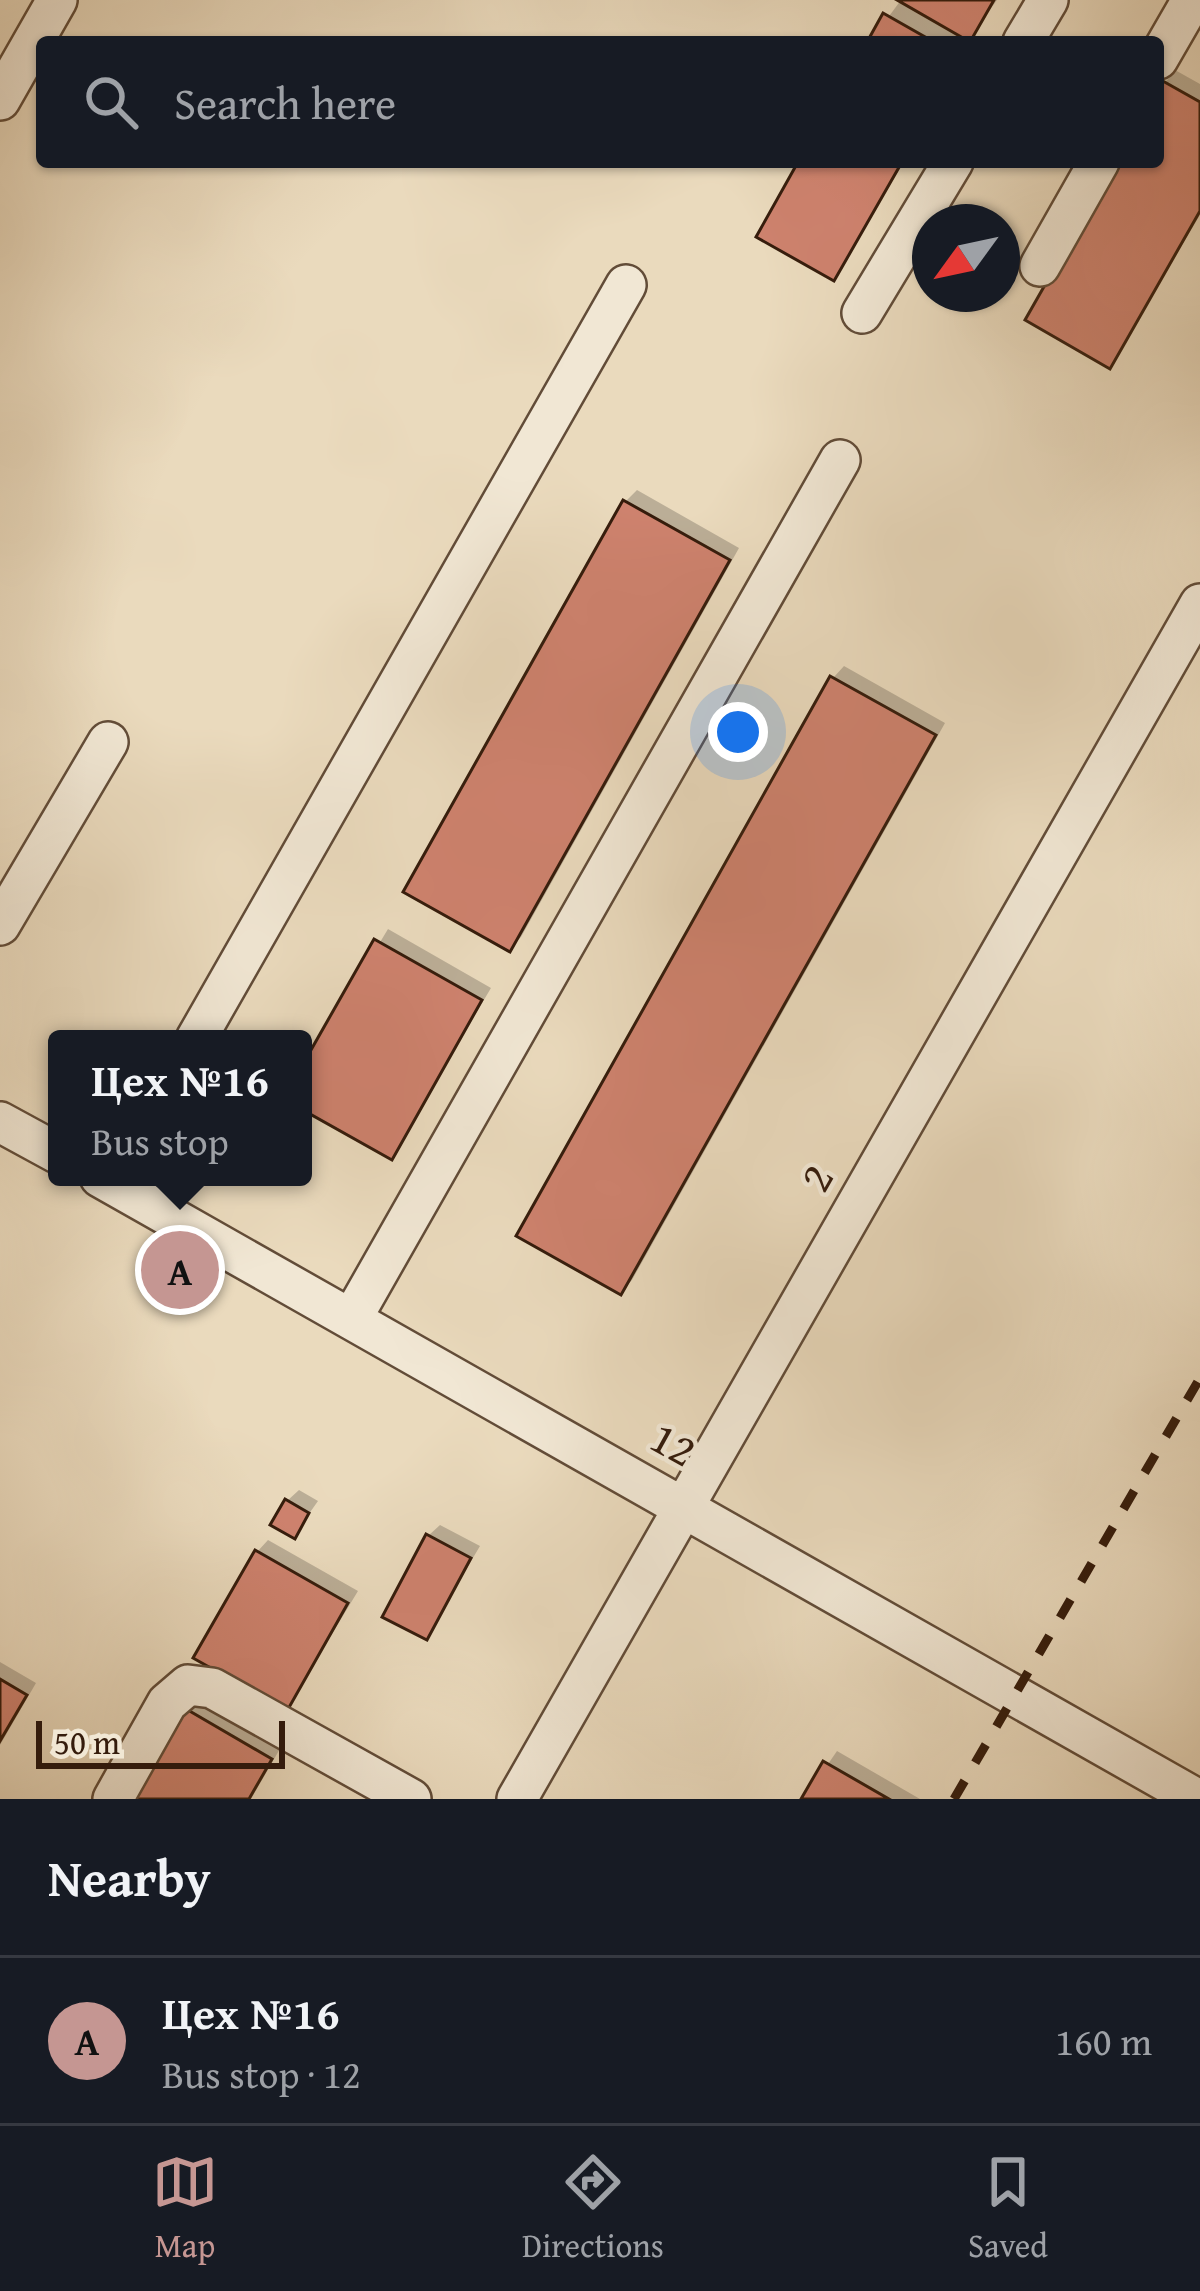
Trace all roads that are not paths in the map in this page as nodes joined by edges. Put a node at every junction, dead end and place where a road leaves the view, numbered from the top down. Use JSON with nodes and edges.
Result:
{"nodes":[{"id":1,"x":57,"y":0,"type":"edge"},
{"id":2,"x":1048,"y":0,"type":"edge"},
{"id":3,"x":1192,"y":0,"type":"edge"},
{"id":4,"x":36,"y":36,"type":"edge"},
{"id":5,"x":1027,"y":36,"type":"edge"},
{"id":6,"x":36,"y":37,"type":"edge"},
{"id":7,"x":1176,"y":52,"type":"edge"},
{"id":8,"x":0,"y":100,"type":"edge"},
{"id":9,"x":949,"y":168,"type":"edge"},
{"id":10,"x":1083,"y":168,"type":"edge"},
{"id":11,"x":1040,"y":266,"type":"dead end"},
{"id":12,"x":626,"y":285,"type":"dead end"},
{"id":13,"x":862,"y":314,"type":"dead end"},
{"id":14,"x":841,"y":460,"type":"dead end"},
{"id":15,"x":1200,"y":604,"type":"edge"},
{"id":16,"x":108,"y":742,"type":"dead end"},
{"id":17,"x":0,"y":925,"type":"edge"},
{"id":18,"x":201,"y":1030,"type":"edge"},
{"id":19,"x":0,"y":1121,"type":"edge"},
{"id":20,"x":48,"y":1148,"type":"edge"},
{"id":21,"x":122,"y":1186,"type":"edge"},
{"id":22,"x":352,"y":1318,"type":"junction"},
{"id":23,"x":683,"y":1504,"type":"junction"},
{"id":24,"x":113,"y":1799,"type":"edge"},
{"id":25,"x":411,"y":1799,"type":"edge"},
{"id":26,"x":517,"y":1799,"type":"edge"},
{"id":27,"x":1198,"y":1799,"type":"edge"}],
"edges":[{"from":1,"to":4,"type":"street"},
{"from":2,"to":5,"type":"street"},
{"from":3,"to":7,"type":"street"},
{"from":6,"to":8,"type":"street"},
{"from":9,"to":13,"type":"street"},
{"from":10,"to":11,"type":"street"},
{"from":12,"to":18,"type":"street"},
{"from":14,"to":22,"type":"street"},
{"from":15,"to":23,"type":"street","name":"2"},
{"from":16,"to":17,"type":"street"},
{"from":19,"to":20,"type":"street"},
{"from":21,"to":22,"type":"street","name":"12"},
{"from":22,"to":23,"type":"street","name":"12"},
{"from":23,"to":26,"type":"street","name":"2"},
{"from":23,"to":27,"type":"street","name":"12"},
{"from":24,"to":25,"type":"street"}]}
